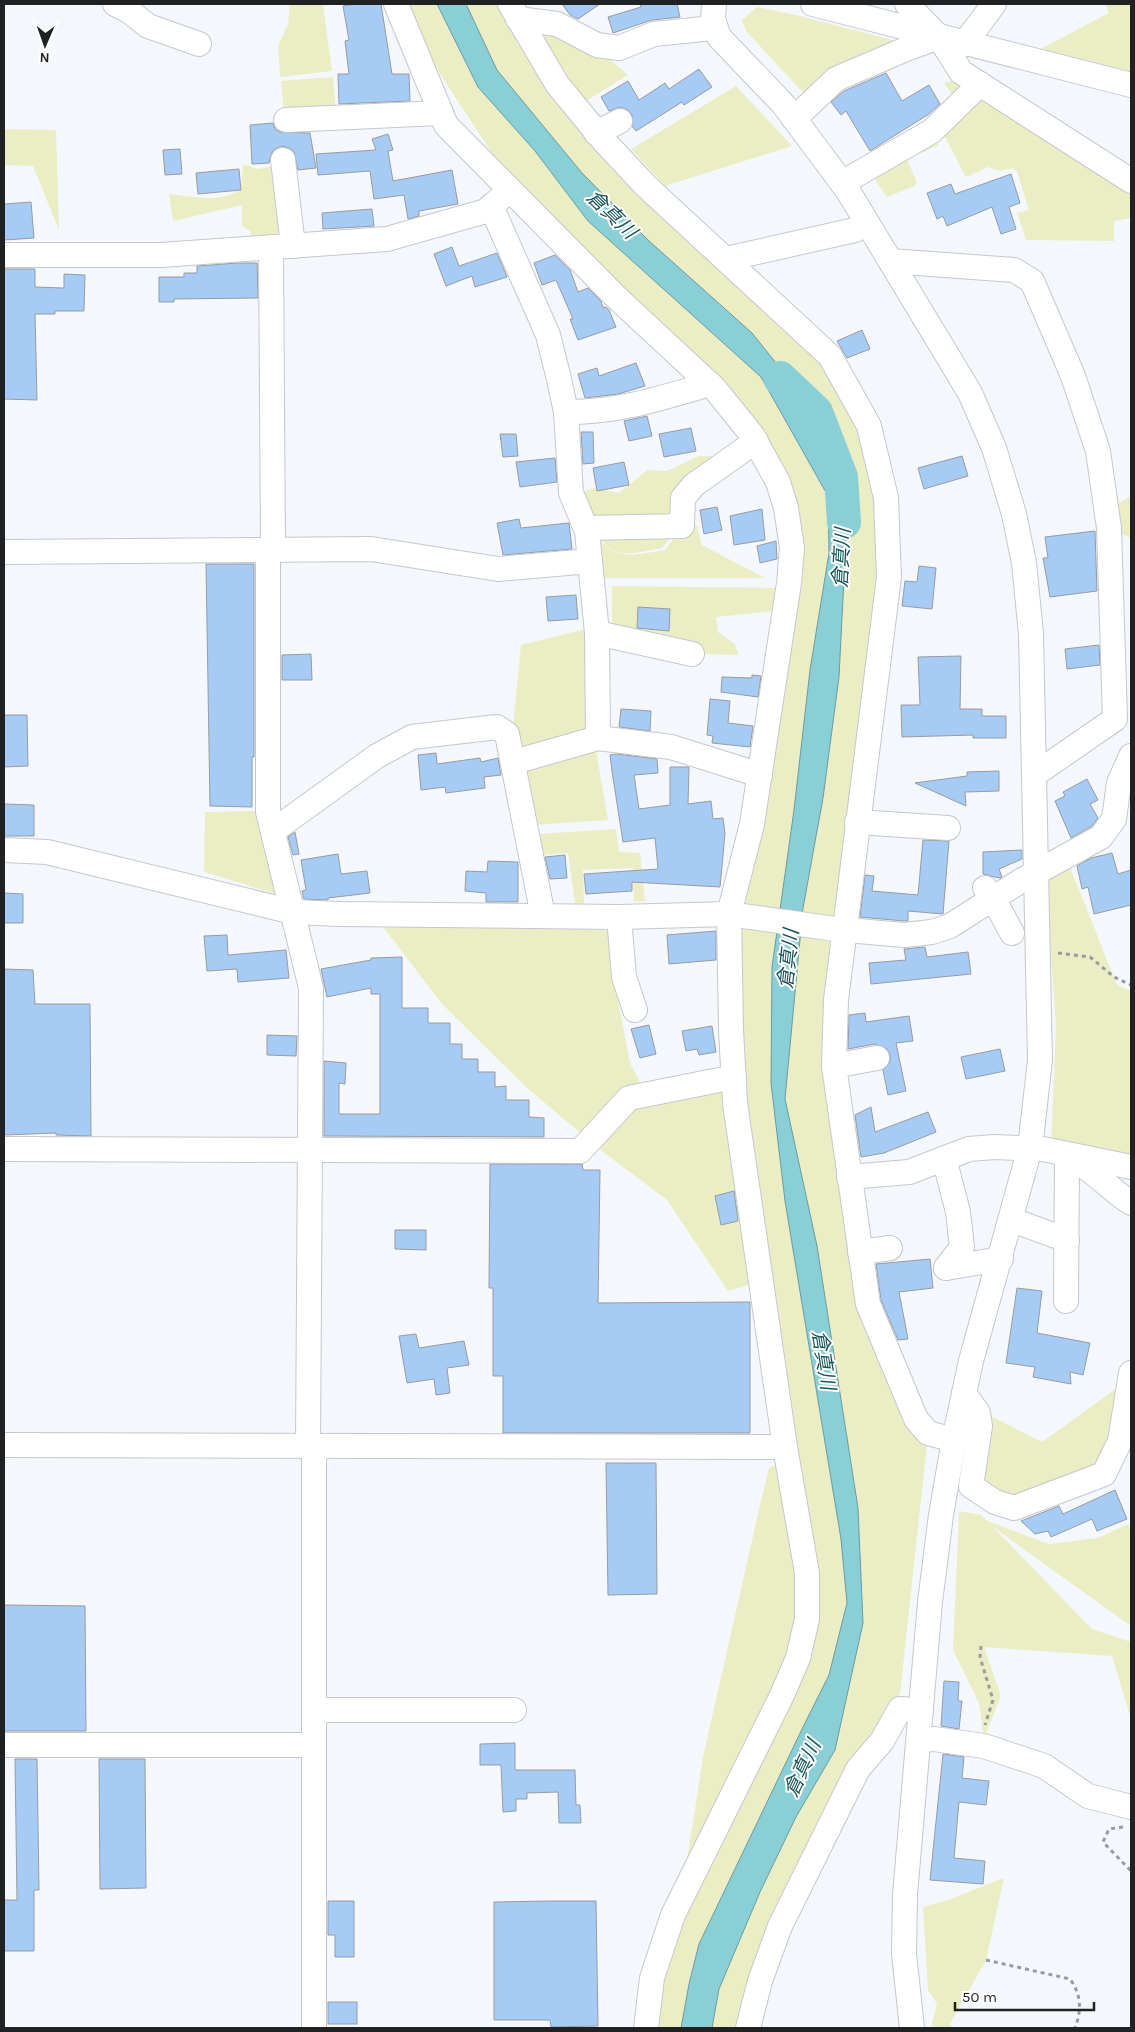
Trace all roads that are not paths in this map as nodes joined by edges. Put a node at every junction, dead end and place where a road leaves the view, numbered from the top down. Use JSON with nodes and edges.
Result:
{"nodes":[{"id":1,"x":115,"y":4,"type":"edge"},
{"id":2,"x":396,"y":4,"type":"edge"},
{"id":3,"x":813,"y":4,"type":"edge"},
{"id":4,"x":907,"y":4,"type":"edge"},
{"id":5,"x":994,"y":4,"type":"edge"},
{"id":6,"x":514,"y":11,"type":"edge"},
{"id":7,"x":714,"y":14,"type":"edge"},
{"id":8,"x":939,"y":37,"type":"junction"},
{"id":9,"x":198,"y":44,"type":"dead end"},
{"id":10,"x":964,"y":44,"type":"junction"},
{"id":11,"x":980,"y":84,"type":"junction"},
{"id":12,"x":1131,"y":85,"type":"edge"},
{"id":13,"x":440,"y":113,"type":"junction"},
{"id":14,"x":794,"y":119,"type":"junction"},
{"id":15,"x":286,"y":120,"type":"dead end"},
{"id":16,"x":620,"y":121,"type":"dead end"},
{"id":17,"x":596,"y":133,"type":"junction"},
{"id":18,"x":283,"y":160,"type":"dead end"},
{"id":19,"x":1131,"y":182,"type":"edge"},
{"id":20,"x":842,"y":183,"type":"junction"},
{"id":21,"x":510,"y":190,"type":"junction"},
{"id":22,"x":491,"y":206,"type":"junction"},
{"id":23,"x":866,"y":221,"type":"junction"},
{"id":24,"x":282,"y":246,"type":"junction"},
{"id":25,"x":4,"y":255,"type":"edge"},
{"id":26,"x":726,"y":259,"type":"junction"},
{"id":27,"x":890,"y":261,"type":"junction"},
{"id":28,"x":710,"y":384,"type":"junction"},
{"id":29,"x":566,"y":412,"type":"junction"},
{"id":30,"x":756,"y":441,"type":"junction"},
{"id":31,"x":586,"y":528,"type":"junction"},
{"id":32,"x":270,"y":550,"type":"junction"},
{"id":33,"x":4,"y":552,"type":"edge"},
{"id":34,"x":590,"y":561,"type":"junction"},
{"id":35,"x":597,"y":633,"type":"junction"},
{"id":36,"x":692,"y":654,"type":"dead end"},
{"id":37,"x":598,"y":738,"type":"junction"},
{"id":38,"x":1131,"y":756,"type":"edge"},
{"id":39,"x":514,"y":762,"type":"junction"},
{"id":40,"x":760,"y":775,"type":"junction"},
{"id":41,"x":1034,"y":775,"type":"junction"},
{"id":42,"x":858,"y":822,"type":"junction"},
{"id":43,"x":948,"y":828,"type":"dead end"},
{"id":44,"x":273,"y":831,"type":"junction"},
{"id":45,"x":4,"y":850,"type":"edge"},
{"id":46,"x":1036,"y":873,"type":"junction"},
{"id":47,"x":989,"y":893,"type":"junction"},
{"id":48,"x":293,"y":912,"type":"junction"},
{"id":49,"x":729,"y":914,"type":"junction"},
{"id":50,"x":543,"y":916,"type":"junction"},
{"id":51,"x":618,"y":917,"type":"junction"},
{"id":52,"x":840,"y":929,"type":"junction"},
{"id":53,"x":1012,"y":933,"type":"dead end"},
{"id":54,"x":635,"y":1010,"type":"dead end"},
{"id":55,"x":877,"y":1058,"type":"dead end"},
{"id":56,"x":834,"y":1066,"type":"junction"},
{"id":57,"x":734,"y":1077,"type":"junction"},
{"id":58,"x":1030,"y":1148,"type":"junction"},
{"id":59,"x":4,"y":1149,"type":"edge"},
{"id":60,"x":310,"y":1150,"type":"junction"},
{"id":61,"x":1066,"y":1156,"type":"junction"},
{"id":62,"x":944,"y":1158,"type":"junction"},
{"id":63,"x":1131,"y":1167,"type":"edge"},
{"id":64,"x":849,"y":1177,"type":"junction"},
{"id":65,"x":1131,"y":1203,"type":"edge"},
{"id":66,"x":1012,"y":1220,"type":"junction"},
{"id":67,"x":1067,"y":1240,"type":"junction"},
{"id":68,"x":890,"y":1248,"type":"dead end"},
{"id":69,"x":860,"y":1252,"type":"junction"},
{"id":70,"x":1001,"y":1258,"type":"junction"},
{"id":71,"x":1066,"y":1301,"type":"dead end"},
{"id":72,"x":1131,"y":1381,"type":"edge"},
{"id":73,"x":964,"y":1393,"type":"junction"},
{"id":74,"x":954,"y":1440,"type":"junction"},
{"id":75,"x":4,"y":1445,"type":"edge"},
{"id":76,"x":311,"y":1446,"type":"junction"},
{"id":77,"x":785,"y":1447,"type":"junction"},
{"id":78,"x":314,"y":1710,"type":"junction"},
{"id":79,"x":514,"y":1710,"type":"dead end"},
{"id":80,"x":921,"y":1710,"type":"junction"},
{"id":81,"x":919,"y":1740,"type":"junction"},
{"id":82,"x":4,"y":1745,"type":"edge"},
{"id":83,"x":314,"y":1745,"type":"junction"},
{"id":84,"x":1131,"y":1807,"type":"edge"},
{"id":85,"x":314,"y":2028,"type":"edge"},
{"id":86,"x":646,"y":2028,"type":"edge"},
{"id":87,"x":748,"y":2028,"type":"edge"},
{"id":88,"x":912,"y":2028,"type":"edge"}],
"edges":[{"from":1,"to":9,"type":"street"},
{"from":2,"to":13,"type":"street"},
{"from":3,"to":8,"type":"street"},
{"from":4,"to":8,"type":"street"},
{"from":5,"to":10,"type":"street"},
{"from":6,"to":7,"type":"street"},
{"from":6,"to":17,"type":"street"},
{"from":7,"to":14,"type":"street"},
{"from":8,"to":10,"type":"street"},
{"from":8,"to":11,"type":"street"},
{"from":8,"to":14,"type":"street"},
{"from":10,"to":12,"type":"street"},
{"from":11,"to":19,"type":"street"},
{"from":11,"to":20,"type":"street"},
{"from":13,"to":15,"type":"street"},
{"from":13,"to":21,"type":"street"},
{"from":14,"to":20,"type":"street"},
{"from":16,"to":17,"type":"street"},
{"from":17,"to":26,"type":"street"},
{"from":18,"to":24,"type":"street"},
{"from":20,"to":23,"type":"street"},
{"from":21,"to":22,"type":"street"},
{"from":21,"to":28,"type":"street"},
{"from":22,"to":24,"type":"street"},
{"from":22,"to":29,"type":"street"},
{"from":23,"to":26,"type":"street"},
{"from":23,"to":27,"type":"street"},
{"from":24,"to":25,"type":"street"},
{"from":24,"to":32,"type":"street"},
{"from":26,"to":42,"type":"street"},
{"from":27,"to":41,"type":"street"},
{"from":27,"to":41,"type":"street"},
{"from":28,"to":29,"type":"street"},
{"from":28,"to":30,"type":"street"},
{"from":29,"to":31,"type":"street"},
{"from":30,"to":31,"type":"street"},
{"from":30,"to":40,"type":"street"},
{"from":31,"to":34,"type":"street"},
{"from":32,"to":33,"type":"street"},
{"from":32,"to":34,"type":"street"},
{"from":32,"to":44,"type":"street"},
{"from":34,"to":35,"type":"street"},
{"from":35,"to":36,"type":"street"},
{"from":35,"to":37,"type":"street"},
{"from":37,"to":39,"type":"street"},
{"from":37,"to":40,"type":"street"},
{"from":38,"to":46,"type":"street"},
{"from":39,"to":44,"type":"street"},
{"from":39,"to":50,"type":"street"},
{"from":40,"to":49,"type":"street"},
{"from":41,"to":46,"type":"street"},
{"from":42,"to":43,"type":"street"},
{"from":42,"to":52,"type":"street"},
{"from":44,"to":48,"type":"street"},
{"from":45,"to":48,"type":"street"},
{"from":46,"to":47,"type":"street"},
{"from":46,"to":58,"type":"street"},
{"from":47,"to":52,"type":"street"},
{"from":47,"to":53,"type":"street"},
{"from":48,"to":50,"type":"street"},
{"from":48,"to":60,"type":"street"},
{"from":49,"to":51,"type":"street"},
{"from":49,"to":52,"type":"street"},
{"from":49,"to":57,"type":"street"},
{"from":50,"to":51,"type":"street"},
{"from":51,"to":54,"type":"street"},
{"from":52,"to":56,"type":"street"},
{"from":55,"to":56,"type":"street"},
{"from":56,"to":64,"type":"street"},
{"from":57,"to":60,"type":"street"},
{"from":57,"to":77,"type":"street"},
{"from":58,"to":61,"type":"street"},
{"from":58,"to":62,"type":"street"},
{"from":58,"to":66,"type":"street"},
{"from":59,"to":60,"type":"street"},
{"from":60,"to":76,"type":"street"},
{"from":61,"to":63,"type":"street"},
{"from":61,"to":65,"type":"street"},
{"from":61,"to":67,"type":"street"},
{"from":62,"to":64,"type":"street"},
{"from":62,"to":70,"type":"street"},
{"from":64,"to":69,"type":"street"},
{"from":66,"to":67,"type":"street"},
{"from":66,"to":70,"type":"street"},
{"from":67,"to":71,"type":"street"},
{"from":68,"to":69,"type":"street"},
{"from":69,"to":74,"type":"street"},
{"from":70,"to":73,"type":"street"},
{"from":72,"to":73,"type":"street"},
{"from":73,"to":74,"type":"street"},
{"from":74,"to":80,"type":"street"},
{"from":75,"to":76,"type":"street"},
{"from":76,"to":77,"type":"street"},
{"from":76,"to":78,"type":"street"},
{"from":77,"to":86,"type":"street"},
{"from":78,"to":79,"type":"street"},
{"from":78,"to":83,"type":"street"},
{"from":80,"to":81,"type":"street"},
{"from":80,"to":87,"type":"street"},
{"from":81,"to":84,"type":"street"},
{"from":81,"to":88,"type":"street"},
{"from":82,"to":83,"type":"street"},
{"from":83,"to":85,"type":"street"}]}
